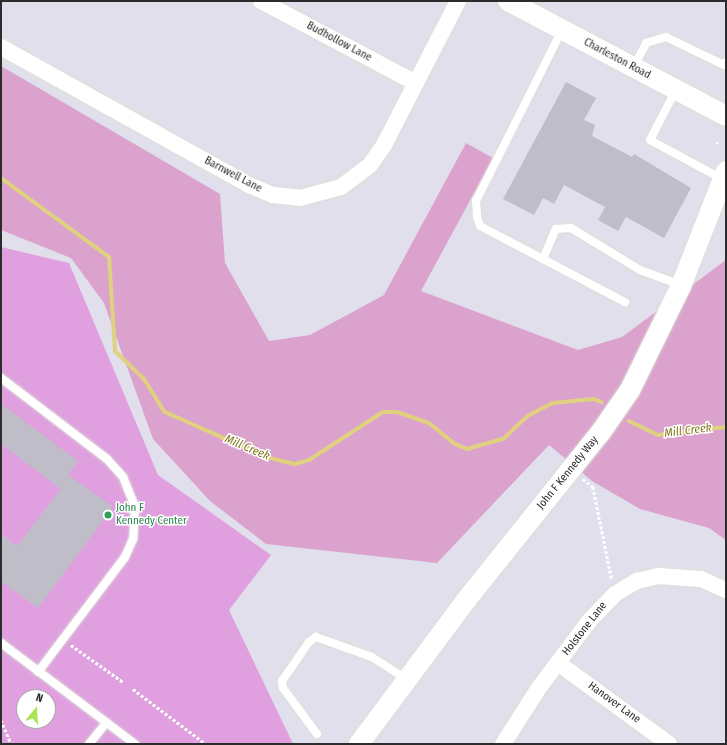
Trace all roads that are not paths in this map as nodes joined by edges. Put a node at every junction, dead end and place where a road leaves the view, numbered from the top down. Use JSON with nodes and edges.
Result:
{"nodes":[{"id":1,"x":261,"y":1,"type":"edge"},
{"id":2,"x":458,"y":1,"type":"edge"},
{"id":3,"x":508,"y":1,"type":"edge"},
{"id":4,"x":562,"y":30,"type":"junction"},
{"id":5,"x":1,"y":47,"type":"edge"},
{"id":6,"x":726,"y":62,"type":"edge"},
{"id":7,"x":633,"y":67,"type":"junction"},
{"id":8,"x":416,"y":83,"type":"junction"},
{"id":9,"x":676,"y":90,"type":"junction"},
{"id":10,"x":726,"y":116,"type":"edge"},
{"id":11,"x":724,"y":175,"type":"edge"},
{"id":12,"x":543,"y":259,"type":"junction"},
{"id":13,"x":681,"y":286,"type":"junction"},
{"id":14,"x":625,"y":302,"type":"dead end"},
{"id":15,"x":1,"y":378,"type":"edge"},
{"id":16,"x":726,"y":590,"type":"edge"},
{"id":17,"x":1,"y":643,"type":"edge"},
{"id":18,"x":558,"y":663,"type":"junction"},
{"id":19,"x":38,"y":672,"type":"junction"},
{"id":20,"x":406,"y":679,"type":"junction"},
{"id":21,"x":107,"y":722,"type":"junction"},
{"id":22,"x":317,"y":734,"type":"dead end"},
{"id":23,"x":89,"y":744,"type":"edge"},
{"id":24,"x":135,"y":744,"type":"edge"},
{"id":25,"x":359,"y":744,"type":"edge"},
{"id":26,"x":503,"y":744,"type":"edge"},
{"id":27,"x":669,"y":744,"type":"edge"}],
"edges":[{"from":1,"to":8,"type":"street","name":"Budhollow Lane"},
{"from":2,"to":8,"type":"street","name":"Barnwell Lane"},
{"from":3,"to":4,"type":"street","name":"Charleston Road"},
{"from":4,"to":7,"type":"street","name":"Charleston Road"},
{"from":4,"to":12,"type":"lane"},
{"from":5,"to":8,"type":"street","name":"Barnwell Lane"},
{"from":6,"to":7,"type":"lane"},
{"from":7,"to":9,"type":"street","name":"Charleston Road"},
{"from":9,"to":10,"type":"street","name":"Charleston Road"},
{"from":9,"to":11,"type":"lane"},
{"from":11,"to":13,"type":"street","name":"John F Kennedy Way"},
{"from":12,"to":13,"type":"lane"},
{"from":12,"to":14,"type":"lane"},
{"from":13,"to":20,"type":"street","name":"John F Kennedy Way"},
{"from":15,"to":19,"type":"lane"},
{"from":16,"to":18,"type":"street","name":"Holstone Lane"},
{"from":17,"to":19,"type":"lane"},
{"from":18,"to":26,"type":"street","name":"Holstone Lane"},
{"from":18,"to":27,"type":"street","name":"Hanover Lane"},
{"from":19,"to":21,"type":"lane"},
{"from":20,"to":22,"type":"lane"},
{"from":20,"to":25,"type":"street","name":"John F Kennedy Way"},
{"from":21,"to":23,"type":"lane"},
{"from":21,"to":24,"type":"lane"}]}
